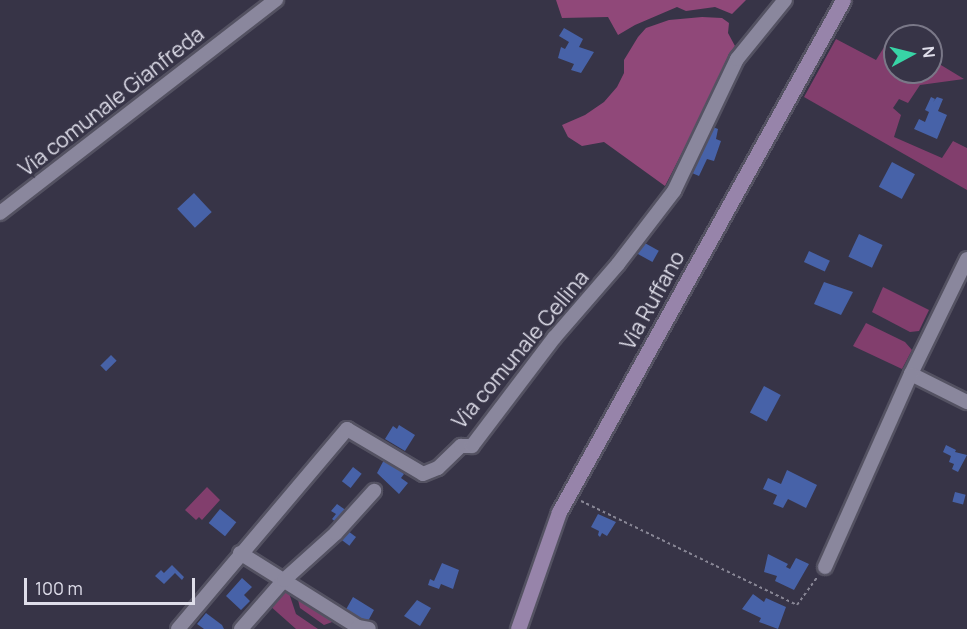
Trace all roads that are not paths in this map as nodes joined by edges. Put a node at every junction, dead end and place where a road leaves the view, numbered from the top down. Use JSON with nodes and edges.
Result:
{"nodes":[{"id":1,"x":276,"y":0,"type":"edge"},
{"id":2,"x":785,"y":0,"type":"edge"},
{"id":3,"x":843,"y":0,"type":"edge"},
{"id":4,"x":0,"y":213,"type":"edge"},
{"id":5,"x":967,"y":259,"type":"edge"},
{"id":6,"x":911,"y":374,"type":"junction"},
{"id":7,"x":967,"y":402,"type":"edge"},
{"id":8,"x":374,"y":491,"type":"dead end"},
{"id":9,"x":240,"y":553,"type":"junction"},
{"id":10,"x":825,"y":567,"type":"road end"},
{"id":11,"x":284,"y":580,"type":"junction"},
{"id":12,"x":178,"y":629,"type":"edge"},
{"id":13,"x":241,"y":629,"type":"edge"},
{"id":14,"x":369,"y":629,"type":"edge"},
{"id":15,"x":518,"y":629,"type":"edge"}],
"edges":[{"from":1,"to":4,"type":"street","name":"Via comunale Gianfreda"},
{"from":2,"to":9,"type":"street","name":"Via comunale Cellina"},
{"from":3,"to":15,"type":"street","name":"Via Ruffano"},
{"from":5,"to":6,"type":"street"},
{"from":6,"to":7,"type":"street"},
{"from":6,"to":10,"type":"street"},
{"from":8,"to":11,"type":"street"},
{"from":9,"to":11,"type":"street"},
{"from":9,"to":12,"type":"street","name":"Via comunale Cellina"},
{"from":11,"to":13,"type":"street"},
{"from":11,"to":14,"type":"street"}]}
